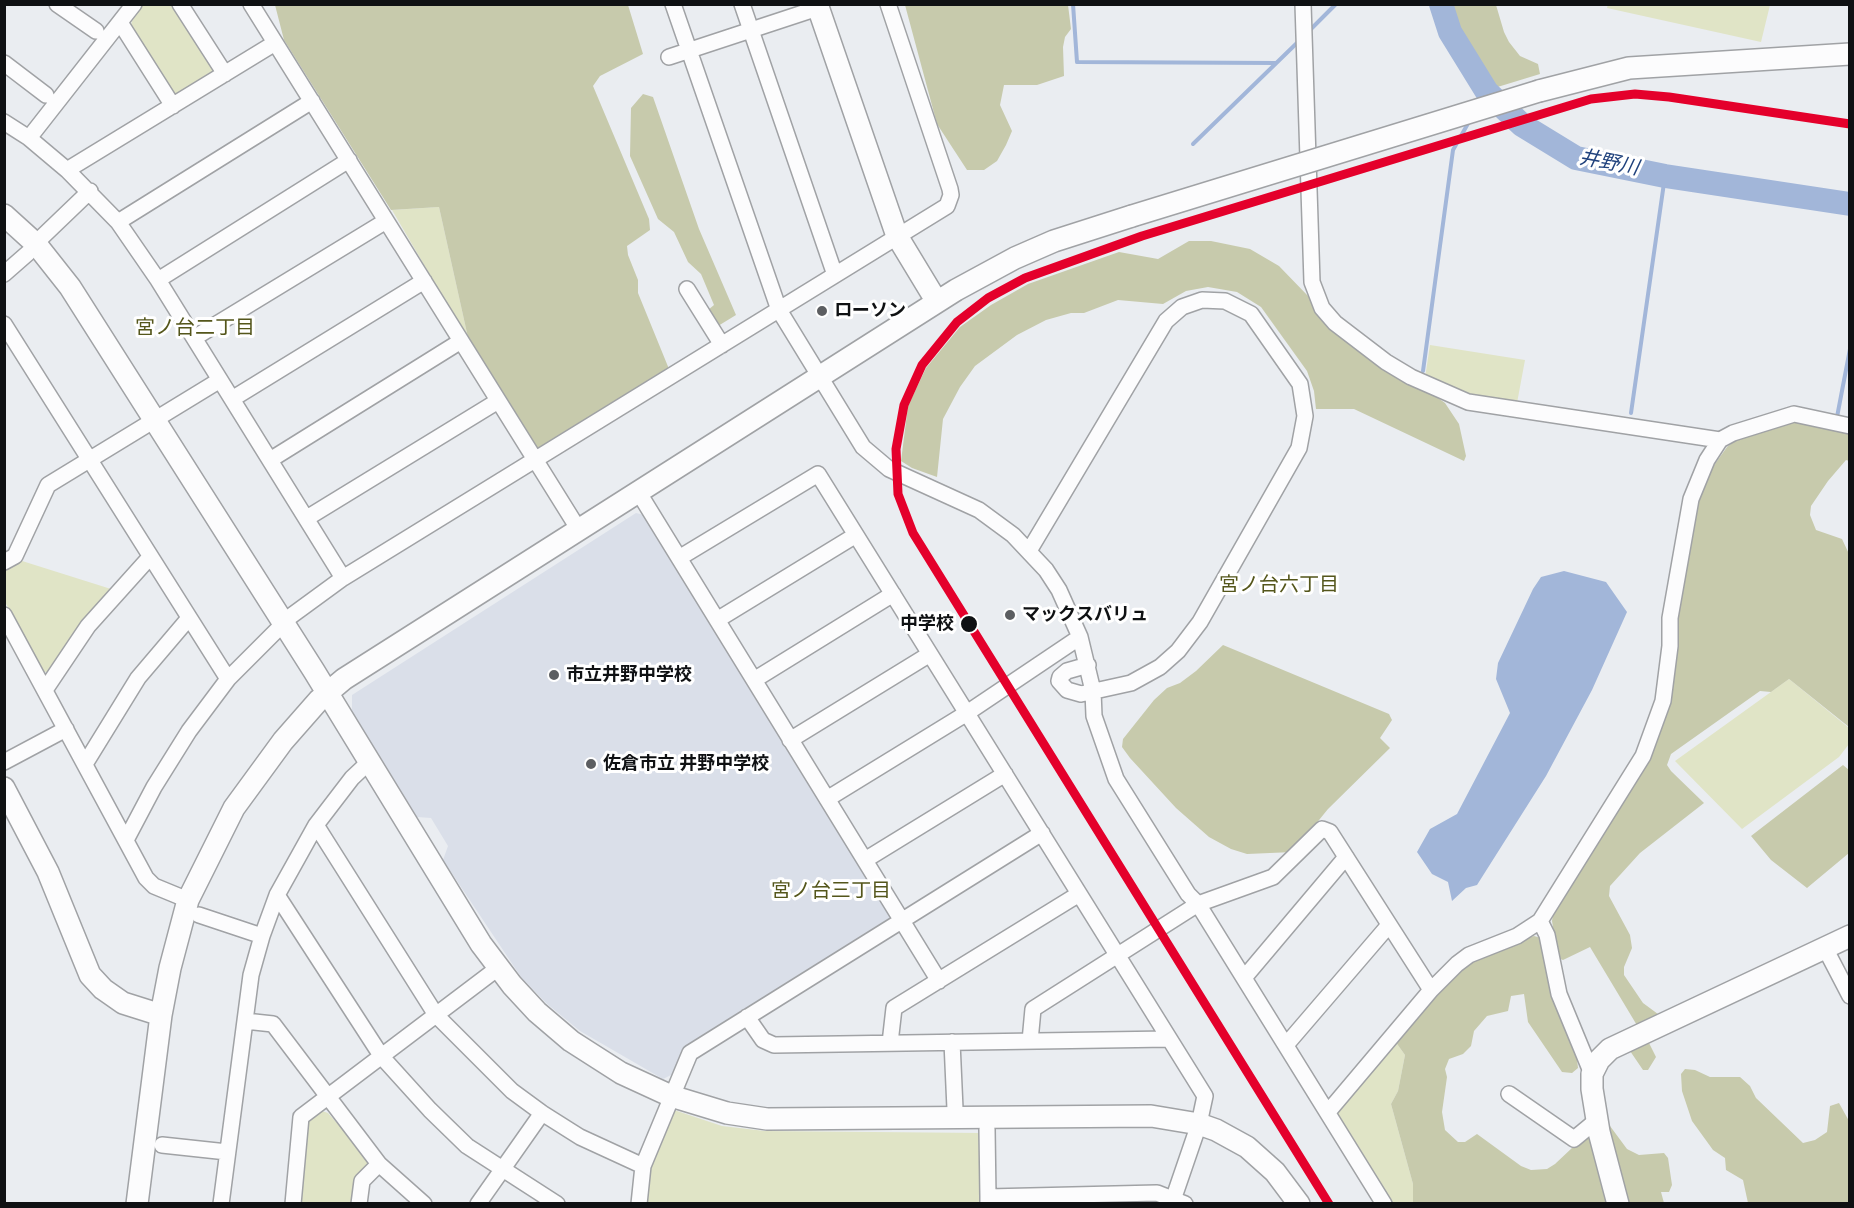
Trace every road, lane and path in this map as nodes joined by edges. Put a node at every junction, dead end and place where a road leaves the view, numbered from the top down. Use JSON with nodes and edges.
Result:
{"nodes":[{"id":1,"x":57,"y":4,"type":"edge"},
{"id":2,"x":134,"y":4,"type":"edge"},
{"id":3,"x":180,"y":4,"type":"edge"},
{"id":4,"x":251,"y":4,"type":"edge"},
{"id":5,"x":673,"y":4,"type":"edge"},
{"id":6,"x":742,"y":4,"type":"edge"},
{"id":7,"x":888,"y":4,"type":"edge"},
{"id":8,"x":1303,"y":4,"type":"edge"},
{"id":9,"x":817,"y":6,"type":"edge"},
{"id":10,"x":121,"y":24,"type":"junction"},
{"id":11,"x":751,"y":30,"type":"junction"},
{"id":12,"x":96,"y":32,"type":"dead end"},
{"id":13,"x":275,"y":43,"type":"junction"},
{"id":14,"x":689,"y":50,"type":"junction"},
{"id":15,"x":1850,"y":54,"type":"edge"},
{"id":16,"x":669,"y":57,"type":"dead end"},
{"id":17,"x":4,"y":63,"type":"edge"},
{"id":18,"x":225,"y":74,"type":"junction"},
{"id":19,"x":46,"y":95,"type":"dead end"},
{"id":20,"x":312,"y":101,"type":"junction"},
{"id":21,"x":172,"y":106,"type":"junction"},
{"id":22,"x":4,"y":122,"type":"edge"},
{"id":23,"x":29,"y":138,"type":"junction"},
{"id":24,"x":349,"y":160,"type":"junction"},
{"id":25,"x":68,"y":171,"type":"junction"},
{"id":26,"x":90,"y":191,"type":"junction"},
{"id":27,"x":4,"y":215,"type":"edge"},
{"id":28,"x":386,"y":220,"type":"junction"},
{"id":29,"x":118,"y":222,"type":"junction"},
{"id":30,"x":897,"y":236,"type":"junction"},
{"id":31,"x":41,"y":238,"type":"dead end"},
{"id":32,"x":28,"y":253,"type":"dead end"},
{"id":33,"x":4,"y":274,"type":"edge"},
{"id":34,"x":835,"y":275,"type":"junction"},
{"id":35,"x":158,"y":280,"type":"junction"},
{"id":36,"x":424,"y":281,"type":"junction"},
{"id":37,"x":687,"y":289,"type":"dead end"},
{"id":38,"x":937,"y":302,"type":"junction"},
{"id":39,"x":779,"y":310,"type":"junction"},
{"id":40,"x":6,"y":330,"type":"edge"},
{"id":41,"x":194,"y":338,"type":"junction"},
{"id":42,"x":461,"y":340,"type":"junction"},
{"id":43,"x":722,"y":345,"type":"junction"},
{"id":44,"x":821,"y":377,"type":"junction"},
{"id":45,"x":220,"y":380,"type":"junction"},
{"id":46,"x":232,"y":399,"type":"junction"},
{"id":47,"x":498,"y":401,"type":"junction"},
{"id":48,"x":154,"y":421,"type":"junction"},
{"id":49,"x":1850,"y":426,"type":"edge"},
{"id":50,"x":1720,"y":440,"type":"junction"},
{"id":51,"x":90,"y":459,"type":"junction"},
{"id":52,"x":270,"y":460,"type":"junction"},
{"id":53,"x":535,"y":460,"type":"junction"},
{"id":54,"x":639,"y":493,"type":"junction"},
{"id":55,"x":307,"y":518,"type":"junction"},
{"id":56,"x":579,"y":530,"type":"junction"},
{"id":57,"x":856,"y":535,"type":"junction"},
{"id":58,"x":1029,"y":551,"type":"junction"},
{"id":59,"x":150,"y":557,"type":"junction"},
{"id":60,"x":679,"y":558,"type":"junction"},
{"id":61,"x":4,"y":562,"type":"edge"},
{"id":62,"x":344,"y":578,"type":"junction"},
{"id":63,"x":893,"y":594,"type":"junction"},
{"id":64,"x":4,"y":615,"type":"edge"},
{"id":65,"x":189,"y":618,"type":"junction"},
{"id":66,"x":717,"y":620,"type":"junction"},
{"id":67,"x":283,"y":624,"type":"junction"},
{"id":68,"x":1080,"y":636,"type":"junction"},
{"id":69,"x":930,"y":654,"type":"junction"},
{"id":70,"x":1088,"y":665,"type":"junction"},
{"id":71,"x":228,"y":679,"type":"junction"},
{"id":72,"x":754,"y":680,"type":"junction"},
{"id":73,"x":45,"y":690,"type":"junction"},
{"id":74,"x":1093,"y":691,"type":"junction"},
{"id":75,"x":327,"y":693,"type":"junction"},
{"id":76,"x":967,"y":713,"type":"junction"},
{"id":77,"x":66,"y":729,"type":"junction"},
{"id":78,"x":790,"y":740,"type":"junction"},
{"id":79,"x":4,"y":762,"type":"edge"},
{"id":80,"x":369,"y":762,"type":"junction"},
{"id":81,"x":85,"y":764,"type":"junction"},
{"id":82,"x":1005,"y":774,"type":"junction"},
{"id":83,"x":4,"y":788,"type":"edge"},
{"id":84,"x":827,"y":799,"type":"junction"},
{"id":85,"x":316,"y":825,"type":"junction"},
{"id":86,"x":1042,"y":833,"type":"junction"},
{"id":87,"x":126,"y":840,"type":"junction"},
{"id":88,"x":1346,"y":857,"type":"junction"},
{"id":89,"x":865,"y":860,"type":"junction"},
{"id":90,"x":1079,"y":894,"type":"junction"},
{"id":91,"x":277,"y":895,"type":"junction"},
{"id":92,"x":1198,"y":904,"type":"junction"},
{"id":93,"x":193,"y":908,"type":"junction"},
{"id":94,"x":902,"y":921,"type":"junction"},
{"id":95,"x":1540,"y":921,"type":"junction"},
{"id":96,"x":1389,"y":925,"type":"junction"},
{"id":97,"x":262,"y":936,"type":"junction"},
{"id":98,"x":1850,"y":936,"type":"edge"},
{"id":99,"x":1825,"y":948,"type":"junction"},
{"id":100,"x":1117,"y":954,"type":"junction"},
{"id":101,"x":498,"y":968,"type":"junction"},
{"id":102,"x":1244,"y":978,"type":"junction"},
{"id":103,"x":939,"y":981,"type":"junction"},
{"id":104,"x":1431,"y":990,"type":"junction"},
{"id":105,"x":1850,"y":996,"type":"edge"},
{"id":106,"x":161,"y":1015,"type":"junction"},
{"id":107,"x":436,"y":1015,"type":"junction"},
{"id":108,"x":747,"y":1017,"type":"junction"},
{"id":109,"x":244,"y":1021,"type":"junction"},
{"id":110,"x":1169,"y":1039,"type":"junction"},
{"id":111,"x":1030,"y":1041,"type":"junction"},
{"id":112,"x":952,"y":1042,"type":"junction"},
{"id":113,"x":890,"y":1043,"type":"junction"},
{"id":114,"x":1286,"y":1045,"type":"junction"},
{"id":115,"x":382,"y":1057,"type":"junction"},
{"id":116,"x":1592,"y":1074,"type":"junction"},
{"id":117,"x":1509,"y":1094,"type":"dead end"},
{"id":118,"x":671,"y":1096,"type":"junction"},
{"id":119,"x":327,"y":1098,"type":"junction"},
{"id":120,"x":955,"y":1109,"type":"dead end"},
{"id":121,"x":1328,"y":1112,"type":"junction"},
{"id":122,"x":542,"y":1113,"type":"junction"},
{"id":123,"x":1597,"y":1120,"type":"junction"},
{"id":124,"x":1199,"y":1124,"type":"junction"},
{"id":125,"x":987,"y":1129,"type":"dead end"},
{"id":126,"x":162,"y":1145,"type":"dead end"},
{"id":127,"x":227,"y":1152,"type":"junction"},
{"id":128,"x":379,"y":1164,"type":"junction"},
{"id":129,"x":643,"y":1166,"type":"junction"},
{"id":130,"x":501,"y":1170,"type":"junction"},
{"id":131,"x":988,"y":1200,"type":"edge"},
{"id":132,"x":1179,"y":1200,"type":"edge"},
{"id":133,"x":137,"y":1203,"type":"edge"},
{"id":134,"x":221,"y":1203,"type":"edge"},
{"id":135,"x":293,"y":1203,"type":"edge"},
{"id":136,"x":358,"y":1203,"type":"edge"},
{"id":137,"x":424,"y":1203,"type":"edge"},
{"id":138,"x":478,"y":1203,"type":"edge"},
{"id":139,"x":557,"y":1203,"type":"edge"},
{"id":140,"x":639,"y":1203,"type":"edge"},
{"id":141,"x":1299,"y":1203,"type":"edge"},
{"id":142,"x":1384,"y":1203,"type":"edge"},
{"id":143,"x":1618,"y":1203,"type":"edge"}],
"edges":[{"from":1,"to":12,"type":"street"},
{"from":2,"to":10,"type":"street"},
{"from":3,"to":18,"type":"street"},
{"from":4,"to":13,"type":"street"},
{"from":5,"to":14,"type":"street"},
{"from":6,"to":11,"type":"street"},
{"from":7,"to":30,"type":"street"},
{"from":8,"to":50,"type":"street"},
{"from":9,"to":11,"type":"street"},
{"from":9,"to":30,"type":"street"},
{"from":10,"to":21,"type":"street"},
{"from":10,"to":23,"type":"street"},
{"from":11,"to":14,"type":"street"},
{"from":11,"to":34,"type":"street"},
{"from":13,"to":18,"type":"street"},
{"from":13,"to":20,"type":"street"},
{"from":14,"to":16,"type":"street"},
{"from":14,"to":39,"type":"street"},
{"from":15,"to":38,"type":"street","bridge":true},
{"from":17,"to":19,"type":"street"},
{"from":18,"to":21,"type":"street"},
{"from":20,"to":24,"type":"street"},
{"from":20,"to":29,"type":"street"},
{"from":21,"to":25,"type":"street"},
{"from":22,"to":23,"type":"street"},
{"from":23,"to":25,"type":"street"},
{"from":24,"to":28,"type":"street"},
{"from":24,"to":35,"type":"street"},
{"from":25,"to":26,"type":"street"},
{"from":26,"to":29,"type":"street"},
{"from":26,"to":31,"type":"street"},
{"from":27,"to":48,"type":"street"},
{"from":28,"to":36,"type":"street"},
{"from":28,"to":41,"type":"street"},
{"from":29,"to":35,"type":"street"},
{"from":30,"to":34,"type":"street"},
{"from":30,"to":38,"type":"street"},
{"from":32,"to":33,"type":"street"},
{"from":34,"to":39,"type":"street"},
{"from":35,"to":41,"type":"street"},
{"from":36,"to":42,"type":"street"},
{"from":36,"to":46,"type":"street"},
{"from":37,"to":43,"type":"street"},
{"from":38,"to":44,"type":"street"},
{"from":39,"to":43,"type":"street"},
{"from":39,"to":44,"type":"street"},
{"from":40,"to":51,"type":"street"},
{"from":41,"to":45,"type":"street"},
{"from":42,"to":47,"type":"street"},
{"from":42,"to":52,"type":"street"},
{"from":43,"to":53,"type":"street"},
{"from":44,"to":54,"type":"street"},
{"from":44,"to":58,"type":"street"},
{"from":45,"to":46,"type":"street"},
{"from":45,"to":48,"type":"street"},
{"from":46,"to":52,"type":"street"},
{"from":47,"to":53,"type":"street"},
{"from":47,"to":55,"type":"street"},
{"from":48,"to":51,"type":"street"},
{"from":48,"to":67,"type":"street"},
{"from":49,"to":50,"type":"street"},
{"from":50,"to":95,"type":"street"},
{"from":51,"to":59,"type":"street"},
{"from":51,"to":61,"type":"street"},
{"from":52,"to":55,"type":"street"},
{"from":53,"to":56,"type":"street"},
{"from":53,"to":62,"type":"street"},
{"from":54,"to":56,"type":"street"},
{"from":54,"to":60,"type":"street"},
{"from":55,"to":62,"type":"street"},
{"from":56,"to":75,"type":"street"},
{"from":57,"to":60,"type":"street"},
{"from":57,"to":63,"type":"street"},
{"from":57,"to":66,"type":"street"},
{"from":58,"to":68,"type":"street"},
{"from":58,"to":74,"type":"street"},
{"from":59,"to":65,"type":"street"},
{"from":59,"to":73,"type":"street"},
{"from":60,"to":66,"type":"street"},
{"from":62,"to":67,"type":"street"},
{"from":63,"to":69,"type":"street"},
{"from":63,"to":72,"type":"street"},
{"from":64,"to":73,"type":"street"},
{"from":65,"to":71,"type":"street"},
{"from":65,"to":81,"type":"street"},
{"from":66,"to":72,"type":"street"},
{"from":67,"to":71,"type":"street"},
{"from":67,"to":75,"type":"street"},
{"from":68,"to":70,"type":"street"},
{"from":68,"to":76,"type":"street"},
{"from":69,"to":76,"type":"street"},
{"from":69,"to":78,"type":"street"},
{"from":70,"to":74,"type":"street"},
{"from":70,"to":74,"type":"street"},
{"from":71,"to":87,"type":"street"},
{"from":72,"to":78,"type":"street"},
{"from":73,"to":77,"type":"street"},
{"from":74,"to":92,"type":"street"},
{"from":75,"to":80,"type":"street"},
{"from":75,"to":93,"type":"street"},
{"from":76,"to":82,"type":"street"},
{"from":76,"to":84,"type":"street"},
{"from":77,"to":79,"type":"street"},
{"from":77,"to":81,"type":"street"},
{"from":78,"to":84,"type":"street"},
{"from":80,"to":85,"type":"street"},
{"from":80,"to":101,"type":"street"},
{"from":81,"to":87,"type":"street"},
{"from":82,"to":86,"type":"street"},
{"from":82,"to":89,"type":"street"},
{"from":83,"to":106,"type":"street"},
{"from":84,"to":89,"type":"street"},
{"from":85,"to":91,"type":"street"},
{"from":85,"to":107,"type":"street"},
{"from":86,"to":90,"type":"street"},
{"from":86,"to":94,"type":"street"},
{"from":87,"to":93,"type":"street"},
{"from":88,"to":92,"type":"street"},
{"from":88,"to":96,"type":"street"},
{"from":88,"to":102,"type":"street"},
{"from":89,"to":94,"type":"street"},
{"from":90,"to":100,"type":"street"},
{"from":90,"to":103,"type":"street"},
{"from":91,"to":97,"type":"street"},
{"from":91,"to":115,"type":"street"},
{"from":92,"to":100,"type":"street"},
{"from":92,"to":102,"type":"street"},
{"from":93,"to":97,"type":"street"},
{"from":93,"to":106,"type":"street"},
{"from":94,"to":103,"type":"street"},
{"from":94,"to":108,"type":"street"},
{"from":95,"to":104,"type":"street"},
{"from":95,"to":116,"type":"street"},
{"from":96,"to":104,"type":"street"},
{"from":96,"to":114,"type":"street"},
{"from":97,"to":109,"type":"street"},
{"from":98,"to":99,"type":"street"},
{"from":99,"to":105,"type":"street"},
{"from":99,"to":116,"type":"street"},
{"from":100,"to":110,"type":"street"},
{"from":100,"to":111,"type":"street"},
{"from":101,"to":107,"type":"street"},
{"from":101,"to":118,"type":"street"},
{"from":102,"to":114,"type":"street"},
{"from":103,"to":113,"type":"street"},
{"from":104,"to":121,"type":"street"},
{"from":106,"to":133,"type":"street"},
{"from":107,"to":115,"type":"street"},
{"from":107,"to":122,"type":"street"},
{"from":108,"to":113,"type":"street"},
{"from":108,"to":118,"type":"street"},
{"from":109,"to":119,"type":"street"},
{"from":109,"to":127,"type":"street"},
{"from":110,"to":111,"type":"street"},
{"from":110,"to":124,"type":"street"},
{"from":111,"to":112,"type":"street"},
{"from":112,"to":113,"type":"street"},
{"from":112,"to":120,"type":"street"},
{"from":114,"to":121,"type":"street"},
{"from":115,"to":119,"type":"street"},
{"from":115,"to":130,"type":"street"},
{"from":116,"to":123,"type":"street"},
{"from":117,"to":123,"type":"street"},
{"from":118,"to":124,"type":"street"},
{"from":118,"to":129,"type":"street"},
{"from":119,"to":128,"type":"street"},
{"from":119,"to":135,"type":"street"},
{"from":121,"to":142,"type":"street"},
{"from":122,"to":129,"type":"street"},
{"from":122,"to":130,"type":"street"},
{"from":123,"to":143,"type":"street"},
{"from":124,"to":132,"type":"street"},
{"from":124,"to":141,"type":"street"},
{"from":125,"to":131,"type":"street"},
{"from":126,"to":127,"type":"street"},
{"from":127,"to":134,"type":"street"},
{"from":128,"to":136,"type":"street"},
{"from":128,"to":137,"type":"street"},
{"from":129,"to":140,"type":"street"},
{"from":130,"to":138,"type":"street"},
{"from":130,"to":139,"type":"street"},
{"from":131,"to":132,"type":"street"}]}
